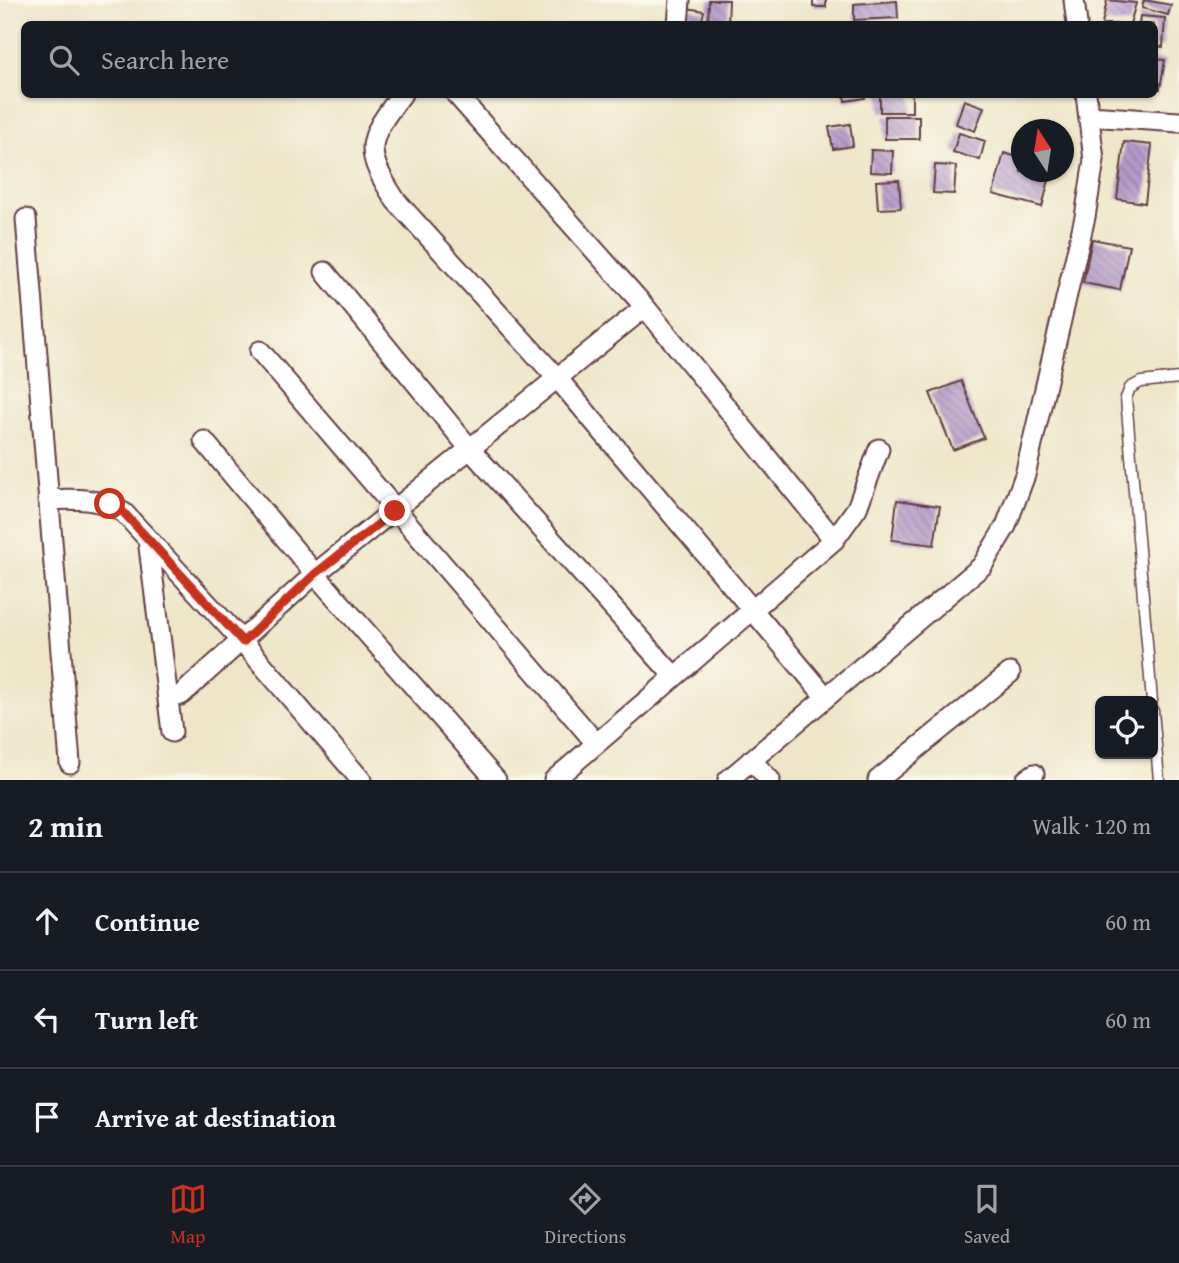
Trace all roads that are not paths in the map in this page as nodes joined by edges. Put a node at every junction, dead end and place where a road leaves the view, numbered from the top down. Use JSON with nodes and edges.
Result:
{"nodes":[{"id":1,"x":680,"y":0,"type":"edge"},
{"id":2,"x":1074,"y":0,"type":"edge"},
{"id":3,"x":678,"y":21,"type":"edge"},
{"id":4,"x":1077,"y":21,"type":"edge"},
{"id":5,"x":399,"y":98,"type":"edge"},
{"id":6,"x":460,"y":98,"type":"edge"},
{"id":7,"x":1087,"y":98,"type":"edge"},
{"id":8,"x":1089,"y":116,"type":"junction"},
{"id":9,"x":1179,"y":122,"type":"edge"},
{"id":10,"x":26,"y":219,"type":"dead end"},
{"id":11,"x":325,"y":272,"type":"dead end"},
{"id":12,"x":645,"y":307,"type":"junction"},
{"id":13,"x":260,"y":351,"type":"dead end"},
{"id":14,"x":1179,"y":378,"type":"edge"},
{"id":15,"x":558,"y":379,"type":"junction"},
{"id":16,"x":204,"y":441,"type":"dead end"},
{"id":17,"x":470,"y":449,"type":"junction"},
{"id":18,"x":879,"y":449,"type":"dead end"},
{"id":19,"x":48,"y":500,"type":"junction"},
{"id":20,"x":395,"y":511,"type":"junction"},
{"id":21,"x":148,"y":539,"type":"junction"},
{"id":22,"x":834,"y":540,"type":"junction"},
{"id":23,"x":315,"y":574,"type":"junction"},
{"id":24,"x":753,"y":611,"type":"junction"},
{"id":25,"x":243,"y":642,"type":"junction"},
{"id":26,"x":1010,"y":673,"type":"dead end"},
{"id":27,"x":673,"y":676,"type":"junction"},
{"id":28,"x":181,"y":695,"type":"dead end"},
{"id":29,"x":825,"y":696,"type":"junction"},
{"id":30,"x":1152,"y":696,"type":"edge"},
{"id":31,"x":172,"y":732,"type":"dead end"},
{"id":32,"x":595,"y":742,"type":"junction"},
{"id":33,"x":1157,"y":759,"type":"edge"},
{"id":34,"x":751,"y":760,"type":"junction"},
{"id":35,"x":70,"y":763,"type":"dead end"},
{"id":36,"x":360,"y":780,"type":"edge"},
{"id":37,"x":496,"y":780,"type":"edge"},
{"id":38,"x":554,"y":780,"type":"edge"},
{"id":39,"x":728,"y":780,"type":"edge"},
{"id":40,"x":770,"y":780,"type":"edge"},
{"id":41,"x":878,"y":780,"type":"edge"},
{"id":42,"x":1159,"y":780,"type":"edge"}],
"edges":[{"from":1,"to":3,"type":"street"},
{"from":2,"to":4,"type":"street"},
{"from":5,"to":15,"type":"street"},
{"from":6,"to":12,"type":"street"},
{"from":7,"to":8,"type":"street"},
{"from":8,"to":9,"type":"street"},
{"from":8,"to":29,"type":"street"},
{"from":10,"to":19,"type":"street"},
{"from":11,"to":17,"type":"street"},
{"from":12,"to":15,"type":"street"},
{"from":12,"to":22,"type":"street"},
{"from":13,"to":20,"type":"street"},
{"from":14,"to":30,"type":"lane"},
{"from":15,"to":17,"type":"street"},
{"from":15,"to":24,"type":"street"},
{"from":16,"to":23,"type":"street"},
{"from":17,"to":20,"type":"street"},
{"from":17,"to":27,"type":"street"},
{"from":18,"to":22,"type":"street"},
{"from":19,"to":21,"type":"street"},
{"from":19,"to":35,"type":"street"},
{"from":20,"to":23,"type":"street"},
{"from":20,"to":32,"type":"street"},
{"from":21,"to":25,"type":"street"},
{"from":21,"to":31,"type":"street"},
{"from":22,"to":24,"type":"street"},
{"from":23,"to":25,"type":"street"},
{"from":23,"to":37,"type":"street"},
{"from":24,"to":27,"type":"street"},
{"from":24,"to":29,"type":"street"},
{"from":25,"to":28,"type":"street"},
{"from":25,"to":36,"type":"street"},
{"from":26,"to":41,"type":"street"},
{"from":27,"to":32,"type":"street"},
{"from":29,"to":34,"type":"street"},
{"from":32,"to":38,"type":"street"},
{"from":33,"to":42,"type":"lane"},
{"from":34,"to":39,"type":"street"},
{"from":34,"to":40,"type":"street"}]}
